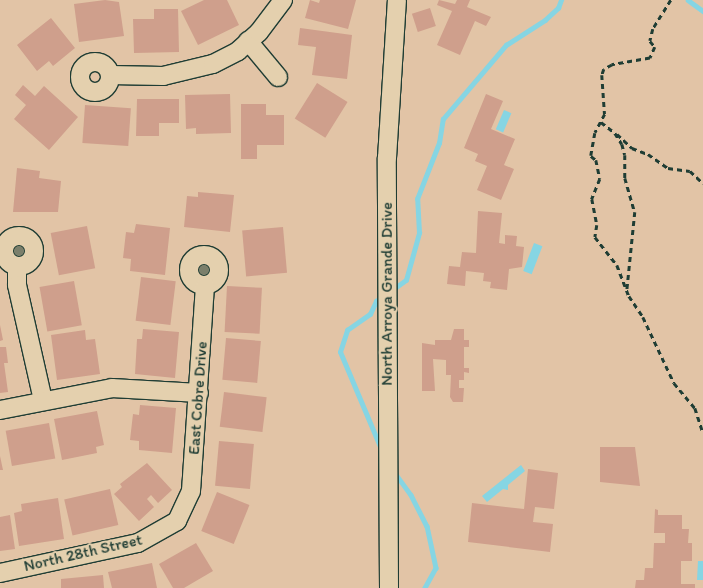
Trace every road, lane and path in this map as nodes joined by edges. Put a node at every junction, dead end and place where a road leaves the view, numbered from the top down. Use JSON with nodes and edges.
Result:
{"nodes":[{"id":1,"x":283,"y":0,"type":"edge"},
{"id":2,"x":397,"y":0,"type":"edge"},
{"id":3,"x":671,"y":0,"type":"edge"},
{"id":4,"x":248,"y":42,"type":"junction"},
{"id":5,"x":110,"y":75,"type":"dead end"},
{"id":6,"x":278,"y":77,"type":"dead end"},
{"id":7,"x":602,"y":122,"type":"junction"},
{"id":8,"x":616,"y":133,"type":"junction"},
{"id":9,"x":703,"y":183,"type":"edge"},
{"id":10,"x":18,"y":266,"type":"dead end"},
{"id":11,"x":204,"y":286,"type":"dead end"},
{"id":12,"x":627,"y":291,"type":"junction"},
{"id":13,"x":199,"y":393,"type":"junction"},
{"id":14,"x":43,"y":400,"type":"junction"},
{"id":15,"x":0,"y":410,"type":"edge"},
{"id":16,"x":703,"y":432,"type":"edge"},
{"id":17,"x":184,"y":508,"type":"joint"},
{"id":18,"x":0,"y":573,"type":"edge"},
{"id":19,"x":389,"y":588,"type":"edge"}],
"edges":[{"from":1,"to":4,"type":"street"},
{"from":2,"to":19,"type":"street","name":"North Arroya Grande Drive"},
{"from":3,"to":7,"type":"path"},
{"from":4,"to":5,"type":"street"},
{"from":4,"to":6,"type":"street"},
{"from":7,"to":8,"type":"path"},
{"from":7,"to":12,"type":"path"},
{"from":8,"to":9,"type":"path"},
{"from":8,"to":12,"type":"path"},
{"from":10,"to":14,"type":"street"},
{"from":11,"to":13,"type":"street","name":"East Cobre Drive"},
{"from":12,"to":16,"type":"path"},
{"from":13,"to":14,"type":"street"},
{"from":13,"to":17,"type":"street","name":"East Cobre Drive"},
{"from":14,"to":15,"type":"street"},
{"from":17,"to":18,"type":"street","name":"North 28th Street"}]}
